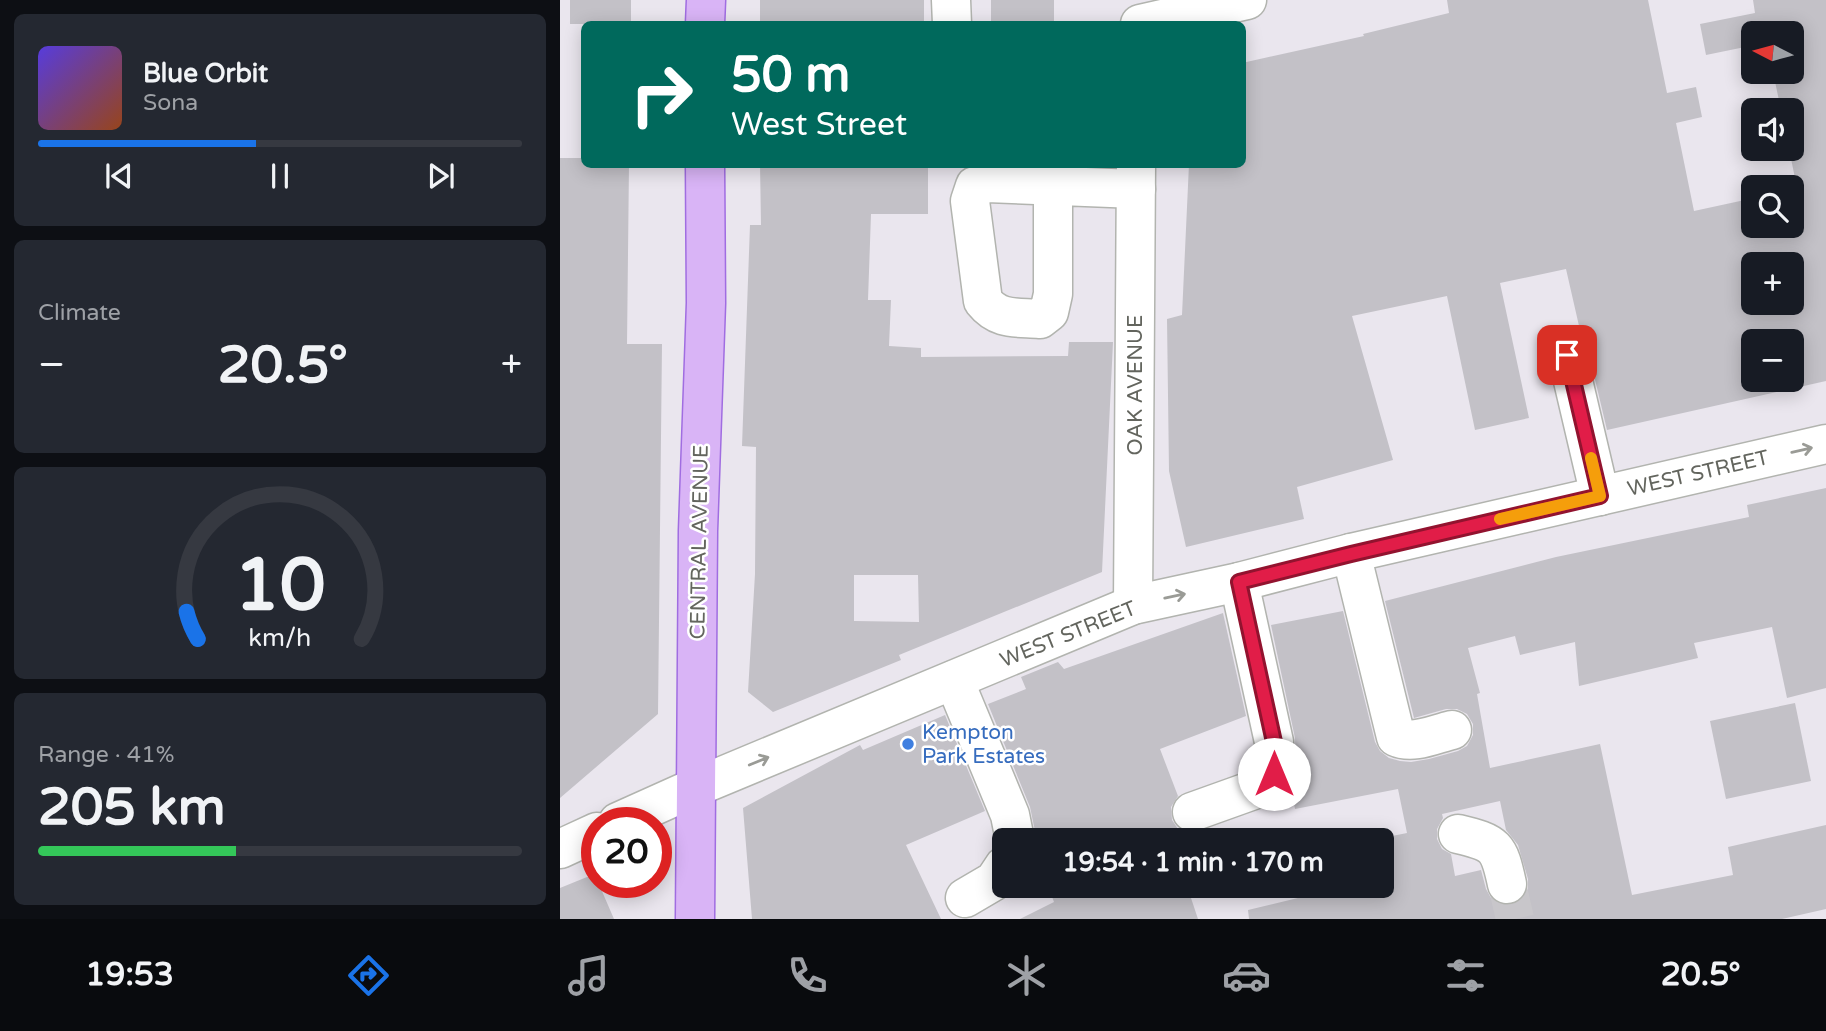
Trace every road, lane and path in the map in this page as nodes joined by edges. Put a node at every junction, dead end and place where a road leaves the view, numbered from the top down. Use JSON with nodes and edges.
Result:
{"nodes":[{"id":1,"x":706,"y":0,"type":"edge"},
{"id":2,"x":951,"y":0,"type":"edge"},
{"id":3,"x":1136,"y":0,"type":"edge"},
{"id":4,"x":1247,"y":0,"type":"edge"},
{"id":5,"x":705,"y":21,"type":"edge"},
{"id":6,"x":952,"y":21,"type":"edge"},
{"id":7,"x":1138,"y":21,"type":"edge"},
{"id":8,"x":1152,"y":21,"type":"edge"},
{"id":9,"x":705,"y":168,"type":"edge"},
{"id":10,"x":1136,"y":177,"type":"edge"},
{"id":11,"x":1053,"y":186,"type":"dead end"},
{"id":12,"x":1567,"y":355,"type":"dead end"},
{"id":13,"x":1826,"y":444,"type":"edge"},
{"id":14,"x":1600,"y":496,"type":"junction"},
{"id":15,"x":1351,"y":554,"type":"junction"},
{"id":16,"x":1239,"y":582,"type":"junction"},
{"id":17,"x":1133,"y":605,"type":"junction"},
{"id":18,"x":954,"y":680,"type":"junction"},
{"id":19,"x":1452,"y":730,"type":"dead end"},
{"id":20,"x":696,"y":787,"type":"junction"},
{"id":21,"x":651,"y":807,"type":"edge"},
{"id":22,"x":1192,"y":812,"type":"dead end"},
{"id":23,"x":1013,"y":828,"type":"edge"},
{"id":24,"x":1458,"y":834,"type":"dead end"},
{"id":25,"x":581,"y":839,"type":"edge"},
{"id":26,"x":560,"y":849,"type":"edge"},
{"id":27,"x":992,"y":882,"type":"edge"},
{"id":28,"x":1507,"y":884,"type":"tunnel mouth"},
{"id":29,"x":965,"y":898,"type":"dead end"},
{"id":30,"x":695,"y":919,"type":"edge"}],
"edges":[{"from":1,"to":5,"type":"main road"},
{"from":2,"to":6,"type":"street"},
{"from":3,"to":7,"type":"street"},
{"from":4,"to":8,"type":"street"},
{"from":9,"to":20,"type":"main road","name":"CENTRAL AVENUE"},
{"from":10,"to":11,"type":"street"},
{"from":10,"to":17,"type":"street","name":"OAK AVENUE"},
{"from":12,"to":14,"type":"street"},
{"from":14,"to":13,"type":"street","name":"WEST STREET","one_way":true},
{"from":14,"to":15,"type":"street","name":"WEST STREET"},
{"from":15,"to":16,"type":"street","name":"WEST STREET"},
{"from":15,"to":19,"type":"street"},
{"from":17,"to":16,"type":"street","name":"WEST STREET","one_way":true},
{"from":16,"to":22,"type":"street"},
{"from":17,"to":18,"type":"street","name":"WEST STREET"},
{"from":20,"to":18,"type":"street","name":"WEST STREET","one_way":true},
{"from":18,"to":23,"type":"street"},
{"from":20,"to":21,"type":"street","name":"WEST STREET"},
{"from":20,"to":30,"type":"main road","name":"CENTRAL AVENUE"},
{"from":24,"to":28,"type":"street"},
{"from":25,"to":26,"type":"street"},
{"from":27,"to":29,"type":"street"}]}
